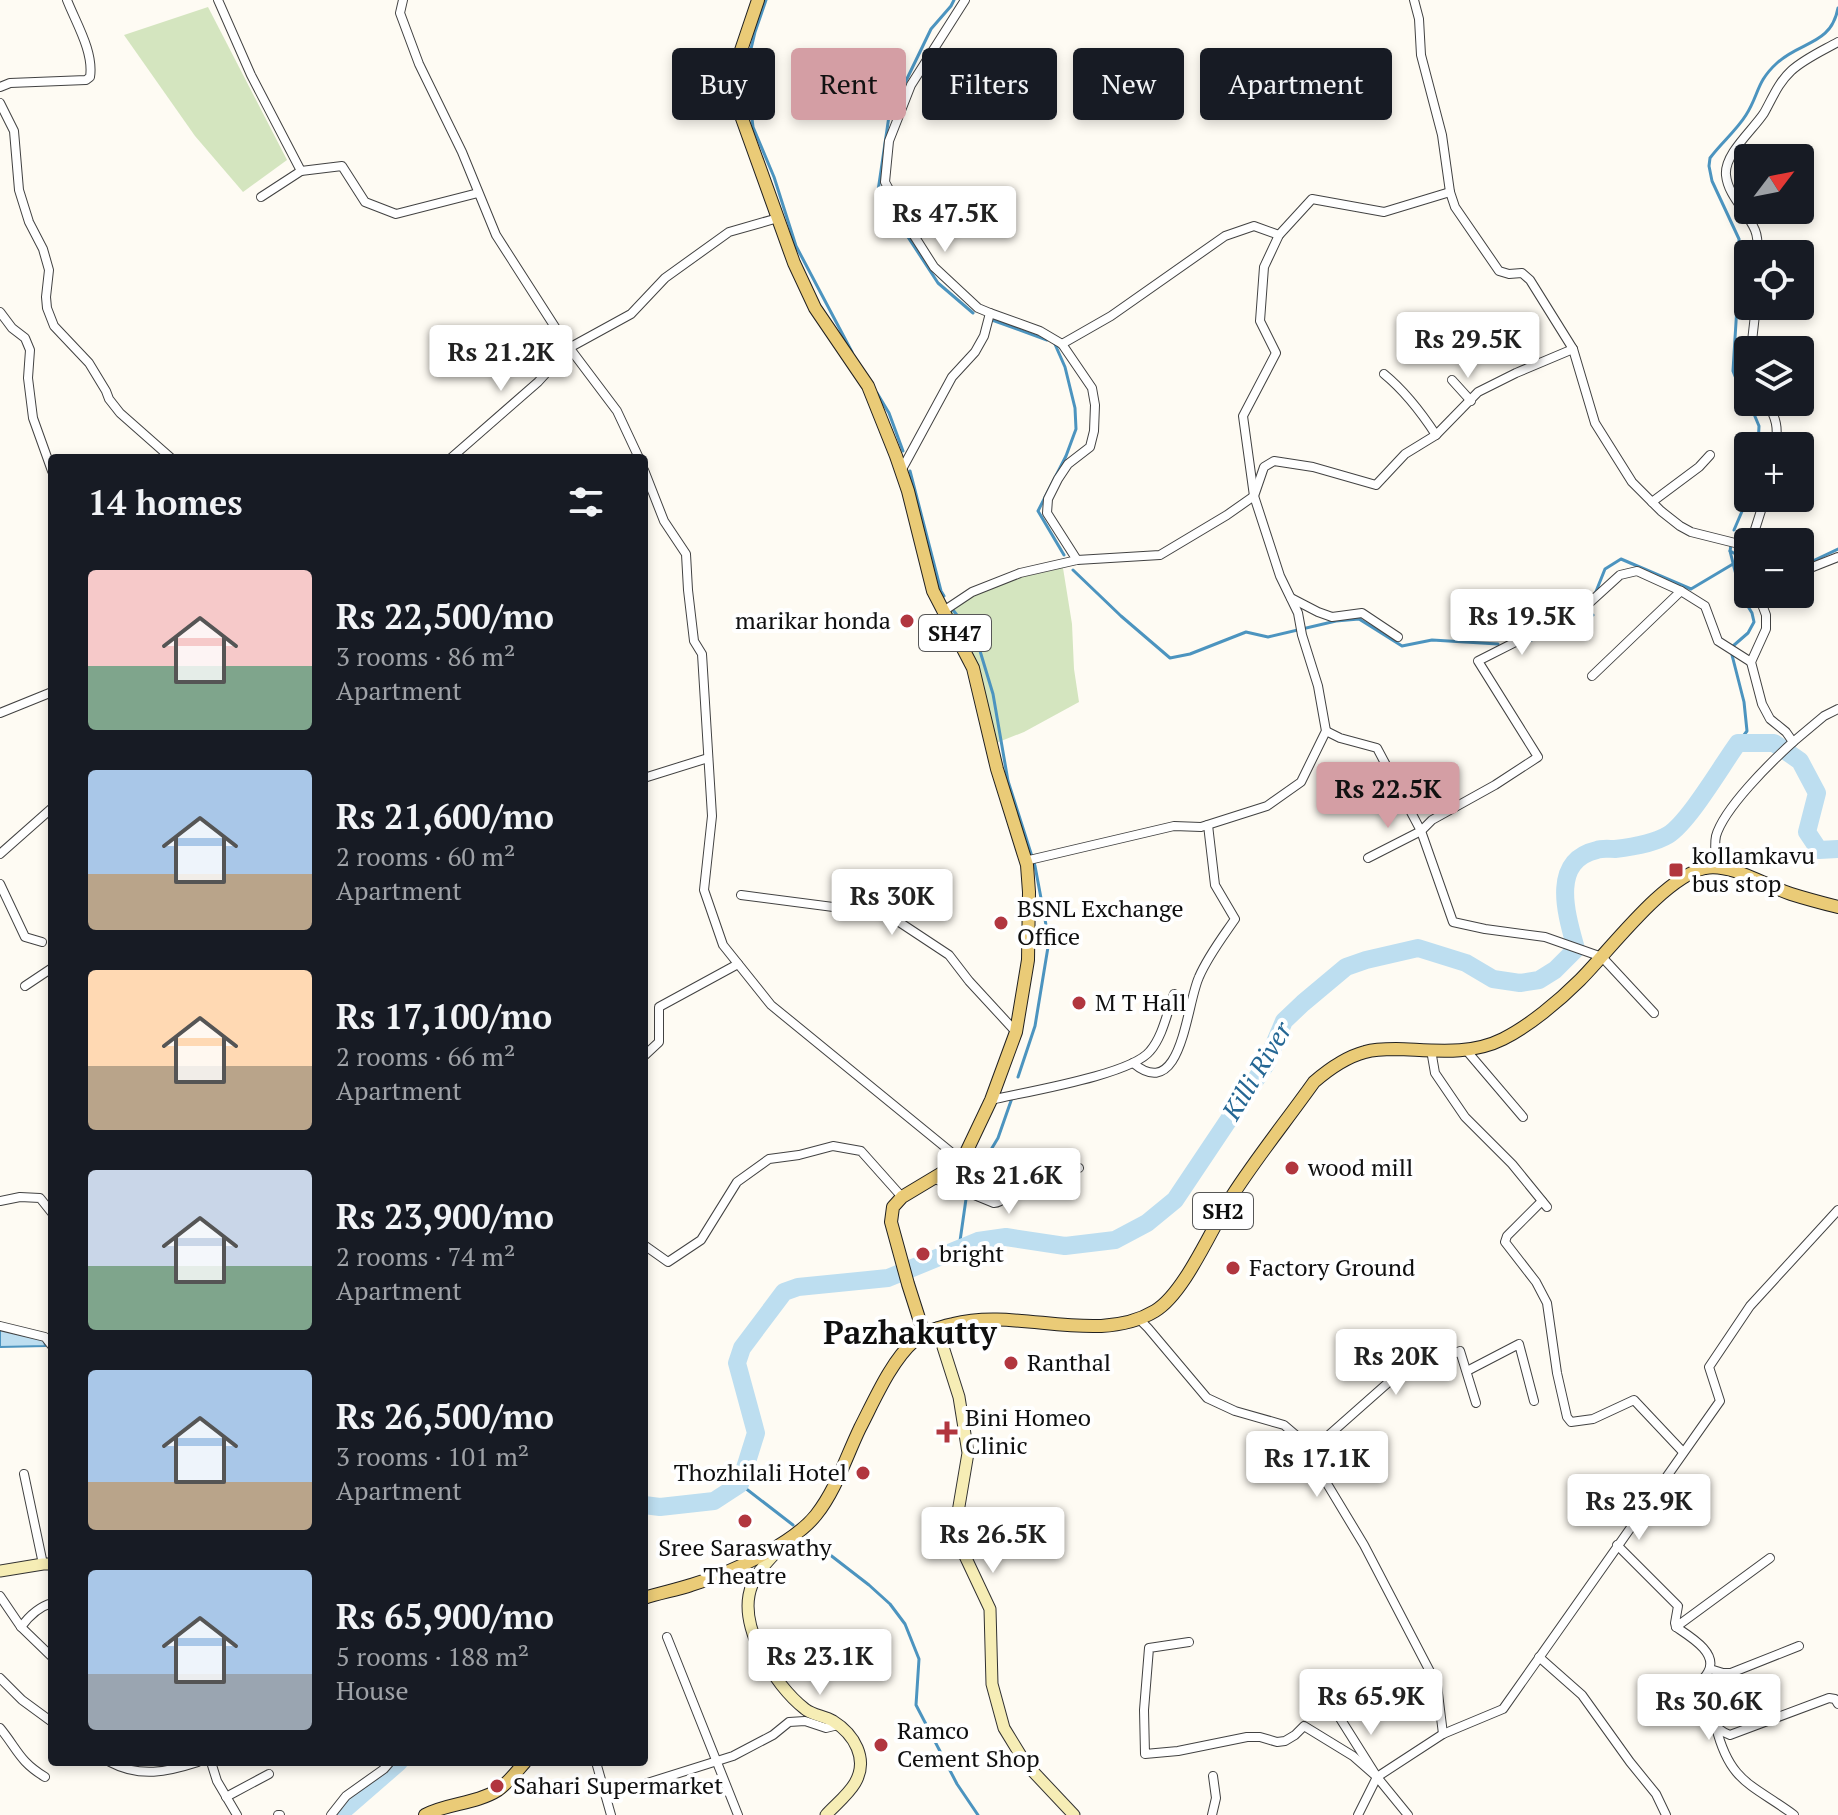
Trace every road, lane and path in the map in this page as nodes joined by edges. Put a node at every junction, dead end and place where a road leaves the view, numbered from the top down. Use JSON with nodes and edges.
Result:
{"nodes":[{"id":1,"x":67,"y":0,"type":"edge"},
{"id":2,"x":218,"y":0,"type":"edge"},
{"id":3,"x":403,"y":0,"type":"edge"},
{"id":4,"x":758,"y":0,"type":"edge"},
{"id":5,"x":965,"y":0,"type":"edge"},
{"id":6,"x":1414,"y":0,"type":"edge"},
{"id":7,"x":1838,"y":42,"type":"edge"},
{"id":8,"x":0,"y":87,"type":"edge"},
{"id":9,"x":0,"y":103,"type":"edge"},
{"id":10,"x":301,"y":171,"type":"junction"},
{"id":11,"x":1450,"y":192,"type":"junction"},
{"id":12,"x":478,"y":193,"type":"junction"},
{"id":13,"x":261,"y":197,"type":"dead end"},
{"id":14,"x":778,"y":218,"type":"junction"},
{"id":15,"x":1279,"y":235,"type":"junction"},
{"id":16,"x":1757,"y":240,"type":"edge"},
{"id":17,"x":0,"y":312,"type":"edge"},
{"id":18,"x":990,"y":313,"type":"junction"},
{"id":19,"x":1062,"y":344,"type":"junction"},
{"id":20,"x":569,"y":348,"type":"junction"},
{"id":21,"x":1573,"y":349,"type":"junction"},
{"id":22,"x":1384,"y":374,"type":"dead end"},
{"id":23,"x":1452,"y":380,"type":"dead end"},
{"id":24,"x":1471,"y":401,"type":"junction"},
{"id":25,"x":1436,"y":435,"type":"junction"},
{"id":26,"x":166,"y":454,"type":"edge"},
{"id":27,"x":456,"y":454,"type":"edge"},
{"id":28,"x":637,"y":454,"type":"edge"},
{"id":29,"x":1710,"y":455,"type":"dead end"},
{"id":30,"x":48,"y":460,"type":"edge"},
{"id":31,"x":901,"y":471,"type":"junction"},
{"id":32,"x":648,"y":480,"type":"edge"},
{"id":33,"x":1254,"y":496,"type":"junction"},
{"id":34,"x":1652,"y":502,"type":"junction"},
{"id":35,"x":1734,"y":543,"type":"edge"},
{"id":36,"x":1838,"y":557,"type":"edge"},
{"id":37,"x":1077,"y":560,"type":"junction"},
{"id":38,"x":1814,"y":566,"type":"edge"},
{"id":39,"x":1681,"y":591,"type":"junction"},
{"id":40,"x":1290,"y":597,"type":"junction"},
{"id":41,"x":1763,"y":608,"type":"edge"},
{"id":42,"x":942,"y":612,"type":"junction"},
{"id":43,"x":1398,"y":637,"type":"dead end"},
{"id":44,"x":1751,"y":662,"type":"junction"},
{"id":45,"x":1592,"y":676,"type":"dead end"},
{"id":46,"x":48,"y":693,"type":"edge"},
{"id":47,"x":1838,"y":709,"type":"edge"},
{"id":48,"x":1,"y":711,"type":"edge"},
{"id":49,"x":1326,"y":731,"type":"junction"},
{"id":50,"x":1792,"y":742,"type":"junction"},
{"id":51,"x":708,"y":758,"type":"junction"},
{"id":52,"x":648,"y":777,"type":"edge"},
{"id":53,"x":48,"y":812,"type":"edge"},
{"id":54,"x":1208,"y":825,"type":"junction"},
{"id":55,"x":1421,"y":831,"type":"junction"},
{"id":56,"x":0,"y":854,"type":"edge"},
{"id":57,"x":1368,"y":858,"type":"dead end"},
{"id":58,"x":1025,"y":861,"type":"junction"},
{"id":59,"x":1716,"y":867,"type":"junction"},
{"id":60,"x":0,"y":884,"type":"edge"},
{"id":61,"x":741,"y":895,"type":"dead end"},
{"id":62,"x":1838,"y":907,"type":"edge"},
{"id":63,"x":42,"y":942,"type":"dead end"},
{"id":64,"x":1601,"y":956,"type":"junction"},
{"id":65,"x":738,"y":964,"type":"junction"},
{"id":66,"x":48,"y":971,"type":"edge"},
{"id":67,"x":25,"y":986,"type":"dead end"},
{"id":68,"x":1174,"y":994,"type":"dead end"},
{"id":69,"x":1654,"y":1013,"type":"dead end"},
{"id":70,"x":1016,"y":1032,"type":"junction"},
{"id":71,"x":1431,"y":1050,"type":"junction"},
{"id":72,"x":1466,"y":1050,"type":"junction"},
{"id":73,"x":648,"y":1052,"type":"edge"},
{"id":74,"x":1133,"y":1063,"type":"junction"},
{"id":75,"x":991,"y":1100,"type":"junction"},
{"id":76,"x":1523,"y":1117,"type":"dead end"},
{"id":77,"x":962,"y":1161,"type":"junction"},
{"id":78,"x":1079,"y":1168,"type":"dead end"},
{"id":79,"x":933,"y":1178,"type":"junction"},
{"id":80,"x":902,"y":1197,"type":"junction"},
{"id":81,"x":0,"y":1201,"type":"edge"},
{"id":82,"x":48,"y":1208,"type":"edge"},
{"id":83,"x":1838,"y":1210,"type":"edge"},
{"id":84,"x":648,"y":1248,"type":"edge"},
{"id":85,"x":1139,"y":1319,"type":"junction"},
{"id":86,"x":0,"y":1326,"type":"edge"},
{"id":87,"x":937,"y":1328,"type":"junction"},
{"id":88,"x":924,"y":1334,"type":"junction"},
{"id":89,"x":48,"y":1341,"type":"edge"},
{"id":90,"x":1467,"y":1371,"type":"junction"},
{"id":91,"x":1534,"y":1401,"type":"dead end"},
{"id":92,"x":1476,"y":1403,"type":"dead end"},
{"id":93,"x":1312,"y":1450,"type":"junction"},
{"id":94,"x":1683,"y":1452,"type":"junction"},
{"id":95,"x":24,"y":1474,"type":"dead end"},
{"id":96,"x":784,"y":1543,"type":"junction"},
{"id":97,"x":1617,"y":1545,"type":"junction"},
{"id":98,"x":1770,"y":1558,"type":"dead end"},
{"id":99,"x":48,"y":1564,"type":"edge"},
{"id":100,"x":0,"y":1571,"type":"edge"},
{"id":101,"x":0,"y":1596,"type":"edge"},
{"id":102,"x":648,"y":1597,"type":"edge"},
{"id":103,"x":48,"y":1605,"type":"edge"},
{"id":104,"x":21,"y":1627,"type":"junction"},
{"id":105,"x":1676,"y":1627,"type":"junction"},
{"id":106,"x":667,"y":1637,"type":"dead end"},
{"id":107,"x":1189,"y":1642,"type":"dead end"},
{"id":108,"x":1799,"y":1646,"type":"dead end"},
{"id":109,"x":48,"y":1653,"type":"edge"},
{"id":110,"x":1539,"y":1657,"type":"junction"},
{"id":111,"x":1710,"y":1669,"type":"junction"},
{"id":112,"x":0,"y":1678,"type":"edge"},
{"id":113,"x":1838,"y":1704,"type":"edge"},
{"id":114,"x":1338,"y":1715,"type":"dead end"},
{"id":115,"x":48,"y":1719,"type":"edge"},
{"id":116,"x":838,"y":1725,"type":"junction"},
{"id":117,"x":1716,"y":1727,"type":"junction"},
{"id":118,"x":0,"y":1728,"type":"edge"},
{"id":119,"x":1443,"y":1734,"type":"junction"},
{"id":120,"x":716,"y":1761,"type":"junction"},
{"id":121,"x":118,"y":1766,"type":"edge"},
{"id":122,"x":182,"y":1766,"type":"edge"},
{"id":123,"x":212,"y":1766,"type":"edge"},
{"id":124,"x":387,"y":1766,"type":"edge"},
{"id":125,"x":521,"y":1766,"type":"edge"},
{"id":126,"x":597,"y":1766,"type":"edge"},
{"id":127,"x":269,"y":1774,"type":"dead end"},
{"id":128,"x":1213,"y":1776,"type":"dead end"},
{"id":129,"x":45,"y":1777,"type":"dead end"},
{"id":130,"x":1377,"y":1777,"type":"junction"},
{"id":131,"x":606,"y":1796,"type":"junction"},
{"id":132,"x":226,"y":1797,"type":"junction"},
{"id":133,"x":237,"y":1815,"type":"edge"},
{"id":134,"x":331,"y":1815,"type":"edge"},
{"id":135,"x":425,"y":1815,"type":"edge"},
{"id":136,"x":611,"y":1815,"type":"edge"},
{"id":137,"x":738,"y":1815,"type":"edge"},
{"id":138,"x":826,"y":1815,"type":"edge"},
{"id":139,"x":1074,"y":1815,"type":"edge"},
{"id":140,"x":1212,"y":1815,"type":"edge"},
{"id":141,"x":1358,"y":1815,"type":"edge"},
{"id":142,"x":1408,"y":1815,"type":"edge"},
{"id":143,"x":1666,"y":1815,"type":"edge"},
{"id":144,"x":1794,"y":1815,"type":"edge"}],
"edges":[{"from":1,"to":8,"type":"street"},
{"from":2,"to":10,"type":"street"},
{"from":3,"to":12,"type":"street"},
{"from":4,"to":14,"type":"main road","number":"SH47"},
{"from":5,"to":18,"type":"street"},
{"from":6,"to":11,"type":"street"},
{"from":7,"to":16,"type":"street"},
{"from":9,"to":26,"type":"street"},
{"from":10,"to":12,"type":"street"},
{"from":10,"to":13,"type":"street"},
{"from":11,"to":15,"type":"street"},
{"from":11,"to":21,"type":"street"},
{"from":12,"to":20,"type":"street"},
{"from":14,"to":20,"type":"street"},
{"from":14,"to":31,"type":"main road","number":"SH47"},
{"from":15,"to":19,"type":"street"},
{"from":15,"to":33,"type":"street"},
{"from":17,"to":30,"type":"street"},
{"from":18,"to":19,"type":"street"},
{"from":18,"to":31,"type":"street"},
{"from":19,"to":37,"type":"street"},
{"from":20,"to":27,"type":"street"},
{"from":20,"to":28,"type":"street"},
{"from":21,"to":24,"type":"street"},
{"from":21,"to":34,"type":"street"},
{"from":22,"to":25,"type":"street"},
{"from":23,"to":24,"type":"street"},
{"from":24,"to":25,"type":"street"},
{"from":25,"to":33,"type":"street"},
{"from":29,"to":34,"type":"street"},
{"from":31,"to":42,"type":"main road","number":"SH47"},
{"from":32,"to":51,"type":"street"},
{"from":33,"to":37,"type":"street"},
{"from":33,"to":40,"type":"street"},
{"from":34,"to":35,"type":"street"},
{"from":36,"to":38,"type":"street"},
{"from":37,"to":42,"type":"street"},
{"from":39,"to":44,"type":"street"},
{"from":39,"to":45,"type":"street"},
{"from":39,"to":55,"type":"street"},
{"from":40,"to":43,"type":"street"},
{"from":40,"to":49,"type":"street"},
{"from":41,"to":44,"type":"street"},
{"from":42,"to":58,"type":"main road","number":"SH47"},
{"from":44,"to":50,"type":"street"},
{"from":46,"to":48,"type":"street"},
{"from":47,"to":50,"type":"street"},
{"from":49,"to":54,"type":"street"},
{"from":49,"to":55,"type":"street"},
{"from":50,"to":59,"type":"street"},
{"from":51,"to":52,"type":"street"},
{"from":51,"to":65,"type":"street"},
{"from":53,"to":56,"type":"street"},
{"from":54,"to":58,"type":"street"},
{"from":54,"to":74,"type":"street"},
{"from":55,"to":57,"type":"street"},
{"from":55,"to":64,"type":"street"},
{"from":58,"to":70,"type":"main road","number":"SH47"},
{"from":59,"to":62,"type":"main road"},
{"from":59,"to":64,"type":"main road","number":"SH2"},
{"from":60,"to":63,"type":"street"},
{"from":61,"to":70,"type":"street"},
{"from":64,"to":69,"type":"street"},
{"from":64,"to":72,"type":"main road","number":"SH2"},
{"from":65,"to":73,"type":"street"},
{"from":65,"to":77,"type":"street"},
{"from":66,"to":67,"type":"street"},
{"from":68,"to":74,"type":"street"},
{"from":70,"to":75,"type":"main road","number":"SH47"},
{"from":71,"to":72,"type":"main road","number":"SH2"},
{"from":71,"to":85,"type":"main road","number":"SH2"},
{"from":71,"to":94,"type":"street"},
{"from":72,"to":76,"type":"street"},
{"from":74,"to":75,"type":"street"},
{"from":75,"to":77,"type":"main road","number":"SH47"},
{"from":77,"to":79,"type":"main road"},
{"from":78,"to":79,"type":"street"},
{"from":79,"to":80,"type":"main road"},
{"from":80,"to":84,"type":"street"},
{"from":80,"to":88,"type":"main road"},
{"from":81,"to":82,"type":"street"},
{"from":83,"to":94,"type":"street"},
{"from":85,"to":87,"type":"main road","number":"SH2"},
{"from":85,"to":93,"type":"street"},
{"from":86,"to":89,"type":"street"},
{"from":87,"to":88,"type":"main road","number":"SH2"},
{"from":87,"to":139,"type":"main road"},
{"from":88,"to":96,"type":"main road","number":"SH2"},
{"from":90,"to":91,"type":"street"},
{"from":90,"to":92,"type":"street"},
{"from":90,"to":93,"type":"street"},
{"from":93,"to":119,"type":"street"},
{"from":94,"to":97,"type":"street"},
{"from":95,"to":99,"type":"street"},
{"from":96,"to":102,"type":"main road","number":"SH2"},
{"from":96,"to":116,"type":"main road"},
{"from":97,"to":105,"type":"street"},
{"from":97,"to":110,"type":"street"},
{"from":98,"to":105,"type":"street"},
{"from":99,"to":100,"type":"main road"},
{"from":101,"to":104,"type":"street"},
{"from":103,"to":104,"type":"street"},
{"from":104,"to":109,"type":"street"},
{"from":105,"to":111,"type":"street"},
{"from":106,"to":120,"type":"street"},
{"from":107,"to":130,"type":"street"},
{"from":108,"to":111,"type":"street"},
{"from":110,"to":119,"type":"street"},
{"from":110,"to":143,"type":"street"},
{"from":111,"to":117,"type":"street"},
{"from":112,"to":115,"type":"street"},
{"from":113,"to":117,"type":"street"},
{"from":114,"to":130,"type":"street"},
{"from":116,"to":120,"type":"street"},
{"from":116,"to":138,"type":"main road"},
{"from":117,"to":144,"type":"street"},
{"from":118,"to":129,"type":"street"},
{"from":119,"to":130,"type":"street"},
{"from":120,"to":131,"type":"street"},
{"from":120,"to":137,"type":"street"},
{"from":121,"to":122,"type":"street"},
{"from":123,"to":132,"type":"street"},
{"from":124,"to":134,"type":"street"},
{"from":125,"to":135,"type":"main road"},
{"from":126,"to":131,"type":"street"},
{"from":127,"to":132,"type":"street"},
{"from":128,"to":140,"type":"street"},
{"from":130,"to":141,"type":"street"},
{"from":130,"to":142,"type":"street"},
{"from":131,"to":136,"type":"street"},
{"from":132,"to":133,"type":"street"}]}
